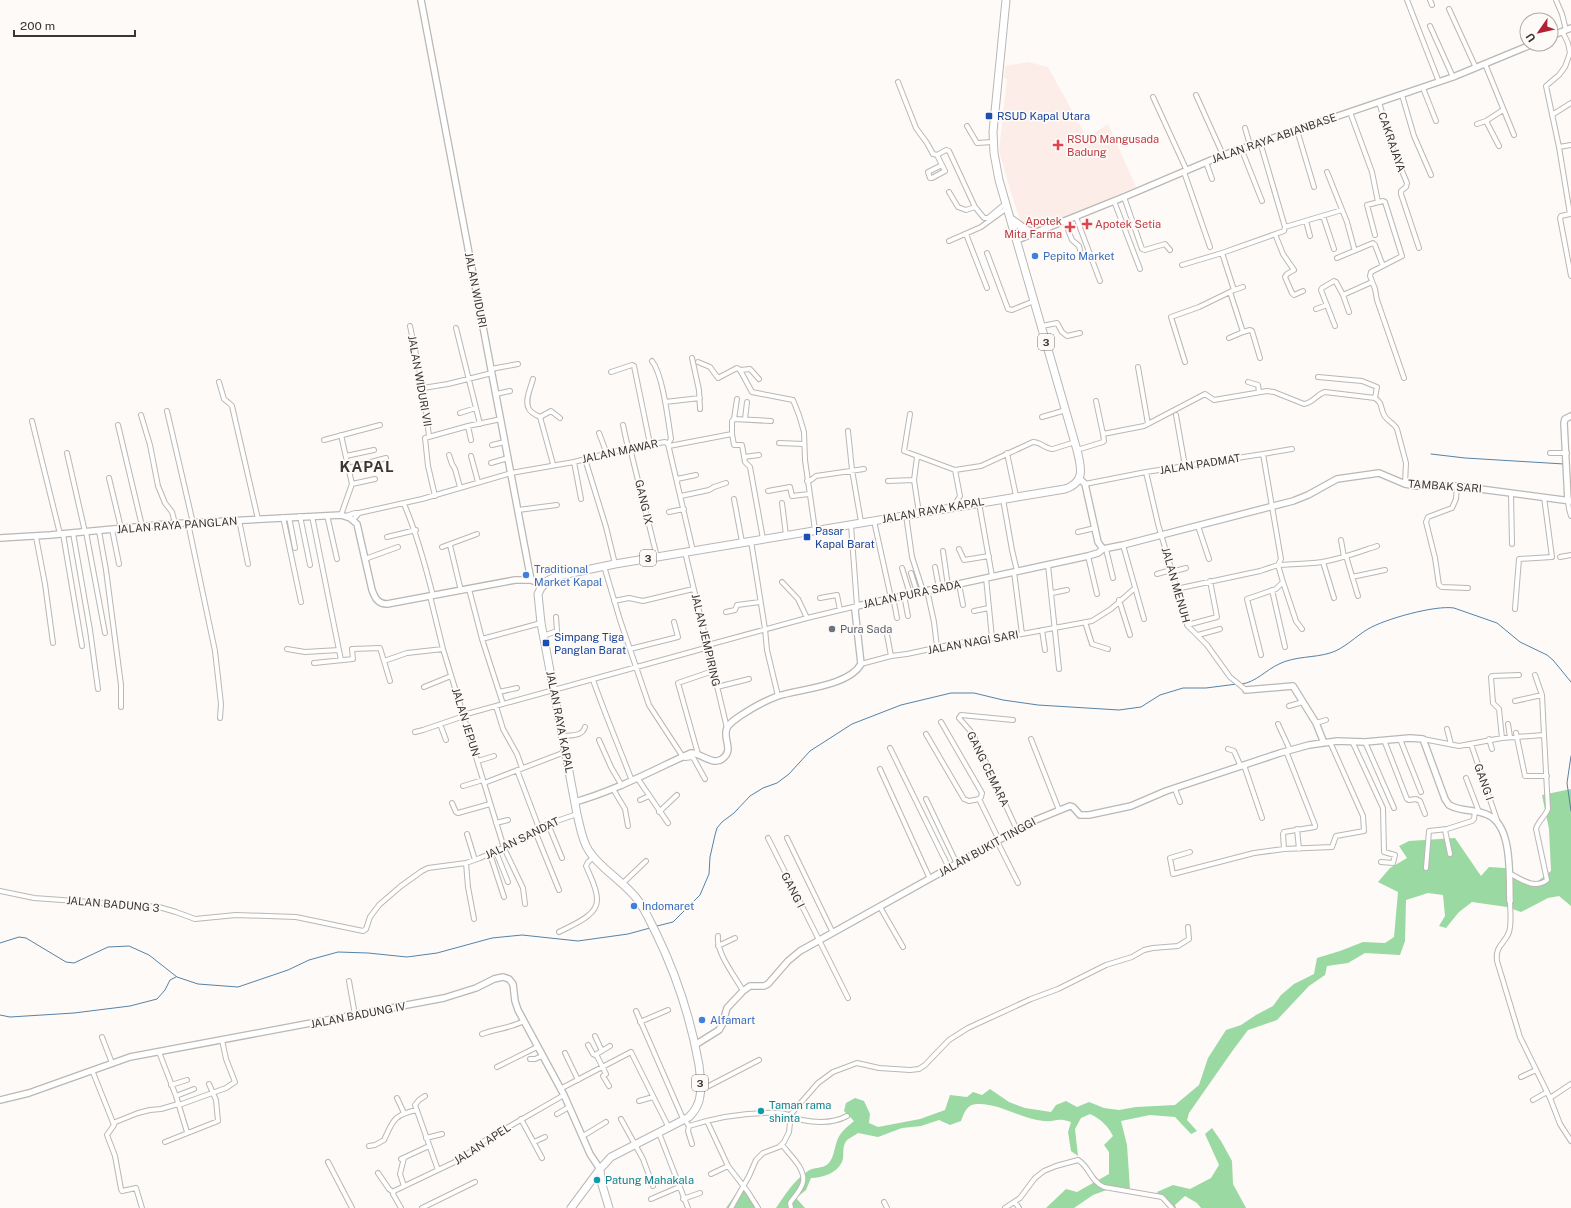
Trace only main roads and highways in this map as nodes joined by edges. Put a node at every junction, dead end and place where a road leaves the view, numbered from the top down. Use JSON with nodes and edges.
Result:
{"nodes":[{"id":1,"x":1006,"y":0,"type":"edge"},
{"id":2,"x":1011,"y":219,"type":"junction"},
{"id":3,"x":1036,"y":233,"type":"road end"},
{"id":4,"x":600,"y":1169,"type":"junction"},
{"id":5,"x":588,"y":1184,"type":"junction"},
{"id":6,"x":604,"y":1191,"type":"junction"},
{"id":7,"x":571,"y":1208,"type":"edge"},
{"id":8,"x":609,"y":1208,"type":"edge"}],
"edges":[{"from":1,"to":2,"type":"highway","number":"3"},
{"from":2,"to":3,"type":"highway"},
{"from":2,"to":4,"type":"highway","name":"JALAN RAYA KAPAL","number":"3"},
{"from":4,"to":5,"type":"highway","number":"3"},
{"from":4,"to":6,"type":"highway"},
{"from":5,"to":6,"type":"highway"},
{"from":5,"to":7,"type":"highway"},
{"from":6,"to":8,"type":"highway"}]}
